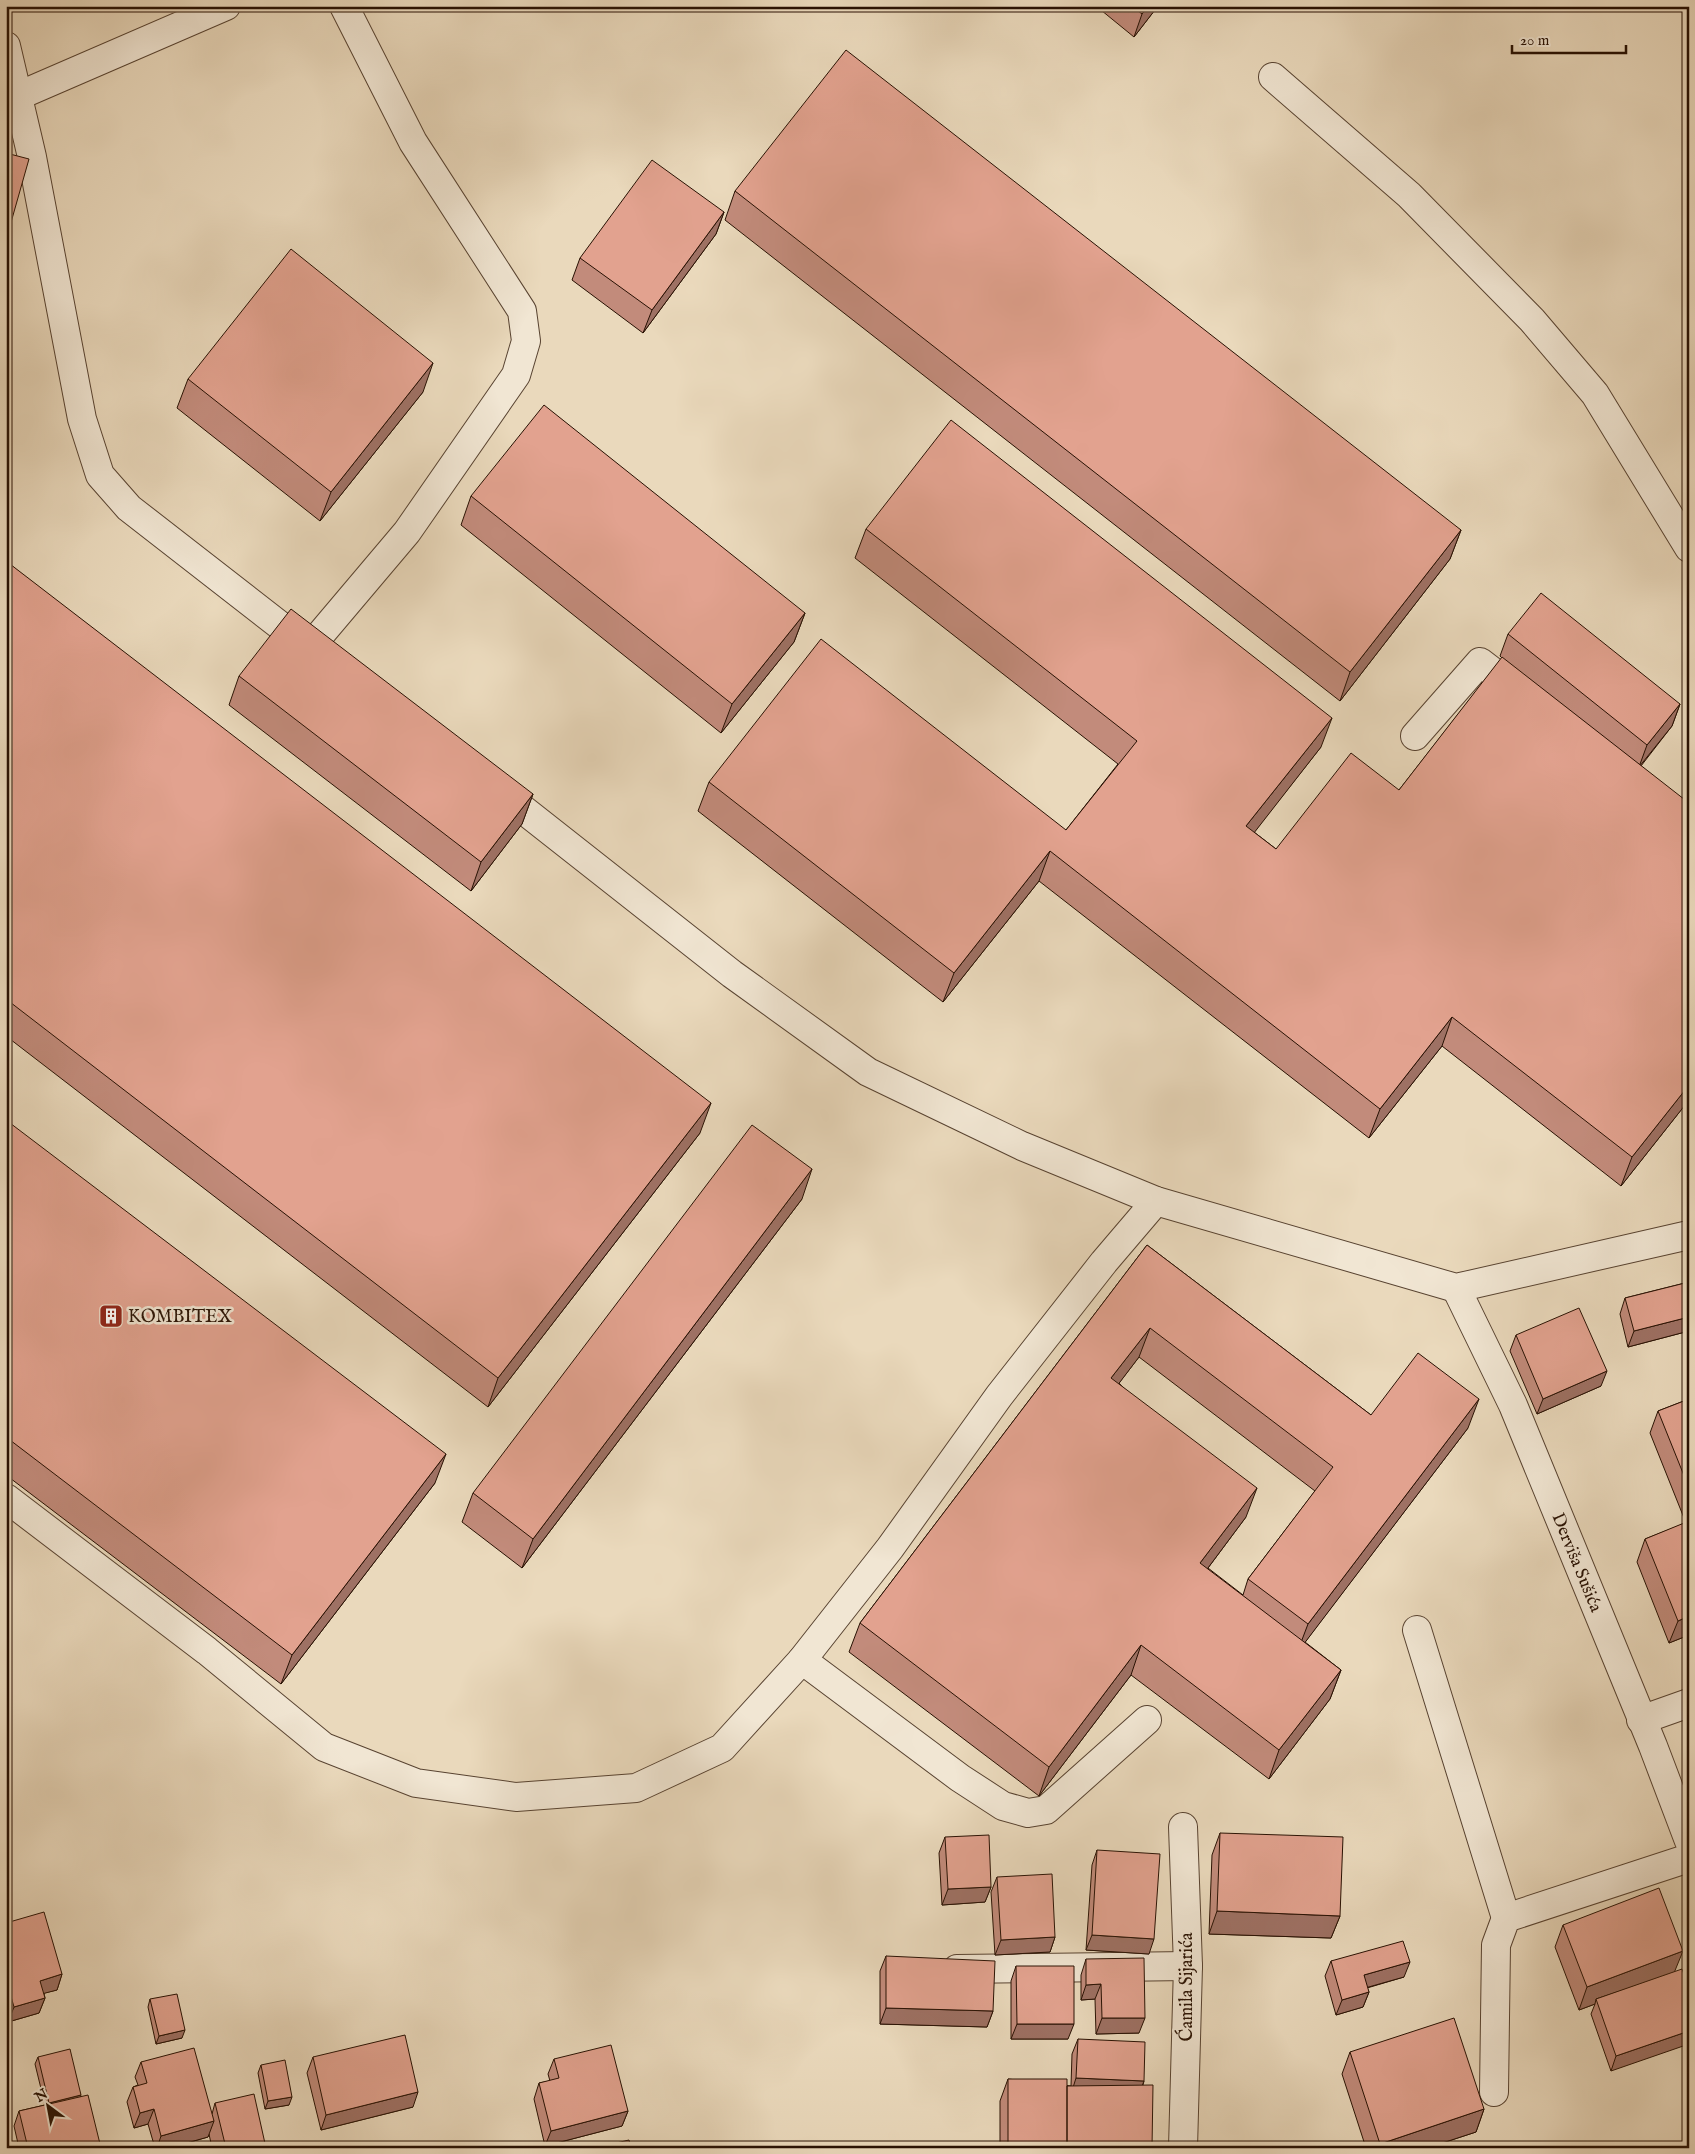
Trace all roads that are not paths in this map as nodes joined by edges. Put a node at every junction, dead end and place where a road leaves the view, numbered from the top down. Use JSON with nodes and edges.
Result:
{"nodes":[{"id":1,"x":226,"y":6,"type":"edge"},
{"id":2,"x":344,"y":6,"type":"edge"},
{"id":3,"x":6,"y":46,"type":"edge"},
{"id":4,"x":1273,"y":78,"type":"dead end"},
{"id":5,"x":18,"y":96,"type":"junction"},
{"id":6,"x":1689,"y":548,"type":"edge"},
{"id":7,"x":309,"y":648,"type":"junction"},
{"id":8,"x":333,"y":666,"type":"edge"},
{"id":9,"x":1542,"y":709,"type":"edge"},
{"id":10,"x":1415,"y":736,"type":"dead end"},
{"id":11,"x":475,"y":773,"type":"edge"},
{"id":12,"x":1156,"y":1201,"type":"junction"},
{"id":13,"x":1689,"y":1235,"type":"edge"},
{"id":14,"x":1456,"y":1288,"type":"junction"},
{"id":15,"x":6,"y":1498,"type":"edge"},
{"id":16,"x":1417,"y":1630,"type":"dead end"},
{"id":17,"x":802,"y":1660,"type":"junction"},
{"id":18,"x":1689,"y":1703,"type":"edge"},
{"id":19,"x":1147,"y":1720,"type":"dead end"},
{"id":20,"x":1641,"y":1720,"type":"junction"},
{"id":21,"x":1183,"y":1827,"type":"dead end"},
{"id":22,"x":1689,"y":1841,"type":"edge"},
{"id":23,"x":1689,"y":1858,"type":"edge"},
{"id":24,"x":1506,"y":1918,"type":"junction"},
{"id":25,"x":1188,"y":1966,"type":"junction"},
{"id":26,"x":942,"y":1969,"type":"edge"},
{"id":27,"x":1494,"y":2092,"type":"dead end"},
{"id":28,"x":1183,"y":2148,"type":"edge"}],
"edges":[{"from":1,"to":5,"type":"street"},
{"from":2,"to":7,"type":"street"},
{"from":3,"to":5,"type":"street"},
{"from":4,"to":6,"type":"street"},
{"from":5,"to":7,"type":"street"},
{"from":7,"to":8,"type":"street"},
{"from":9,"to":10,"type":"street"},
{"from":11,"to":12,"type":"street"},
{"from":12,"to":14,"type":"street"},
{"from":12,"to":17,"type":"street"},
{"from":13,"to":14,"type":"street"},
{"from":14,"to":20,"type":"street","name":"Derviša Sušića"},
{"from":15,"to":17,"type":"street"},
{"from":16,"to":24,"type":"street"},
{"from":17,"to":19,"type":"street"},
{"from":18,"to":20,"type":"street"},
{"from":20,"to":22,"type":"street","name":"Derviša Sušića"},
{"from":21,"to":25,"type":"street","name":"Ćamila Sijarića"},
{"from":23,"to":24,"type":"street"},
{"from":24,"to":27,"type":"street"},
{"from":25,"to":26,"type":"street"},
{"from":25,"to":28,"type":"street","name":"Ćamila Sijarića"}]}
